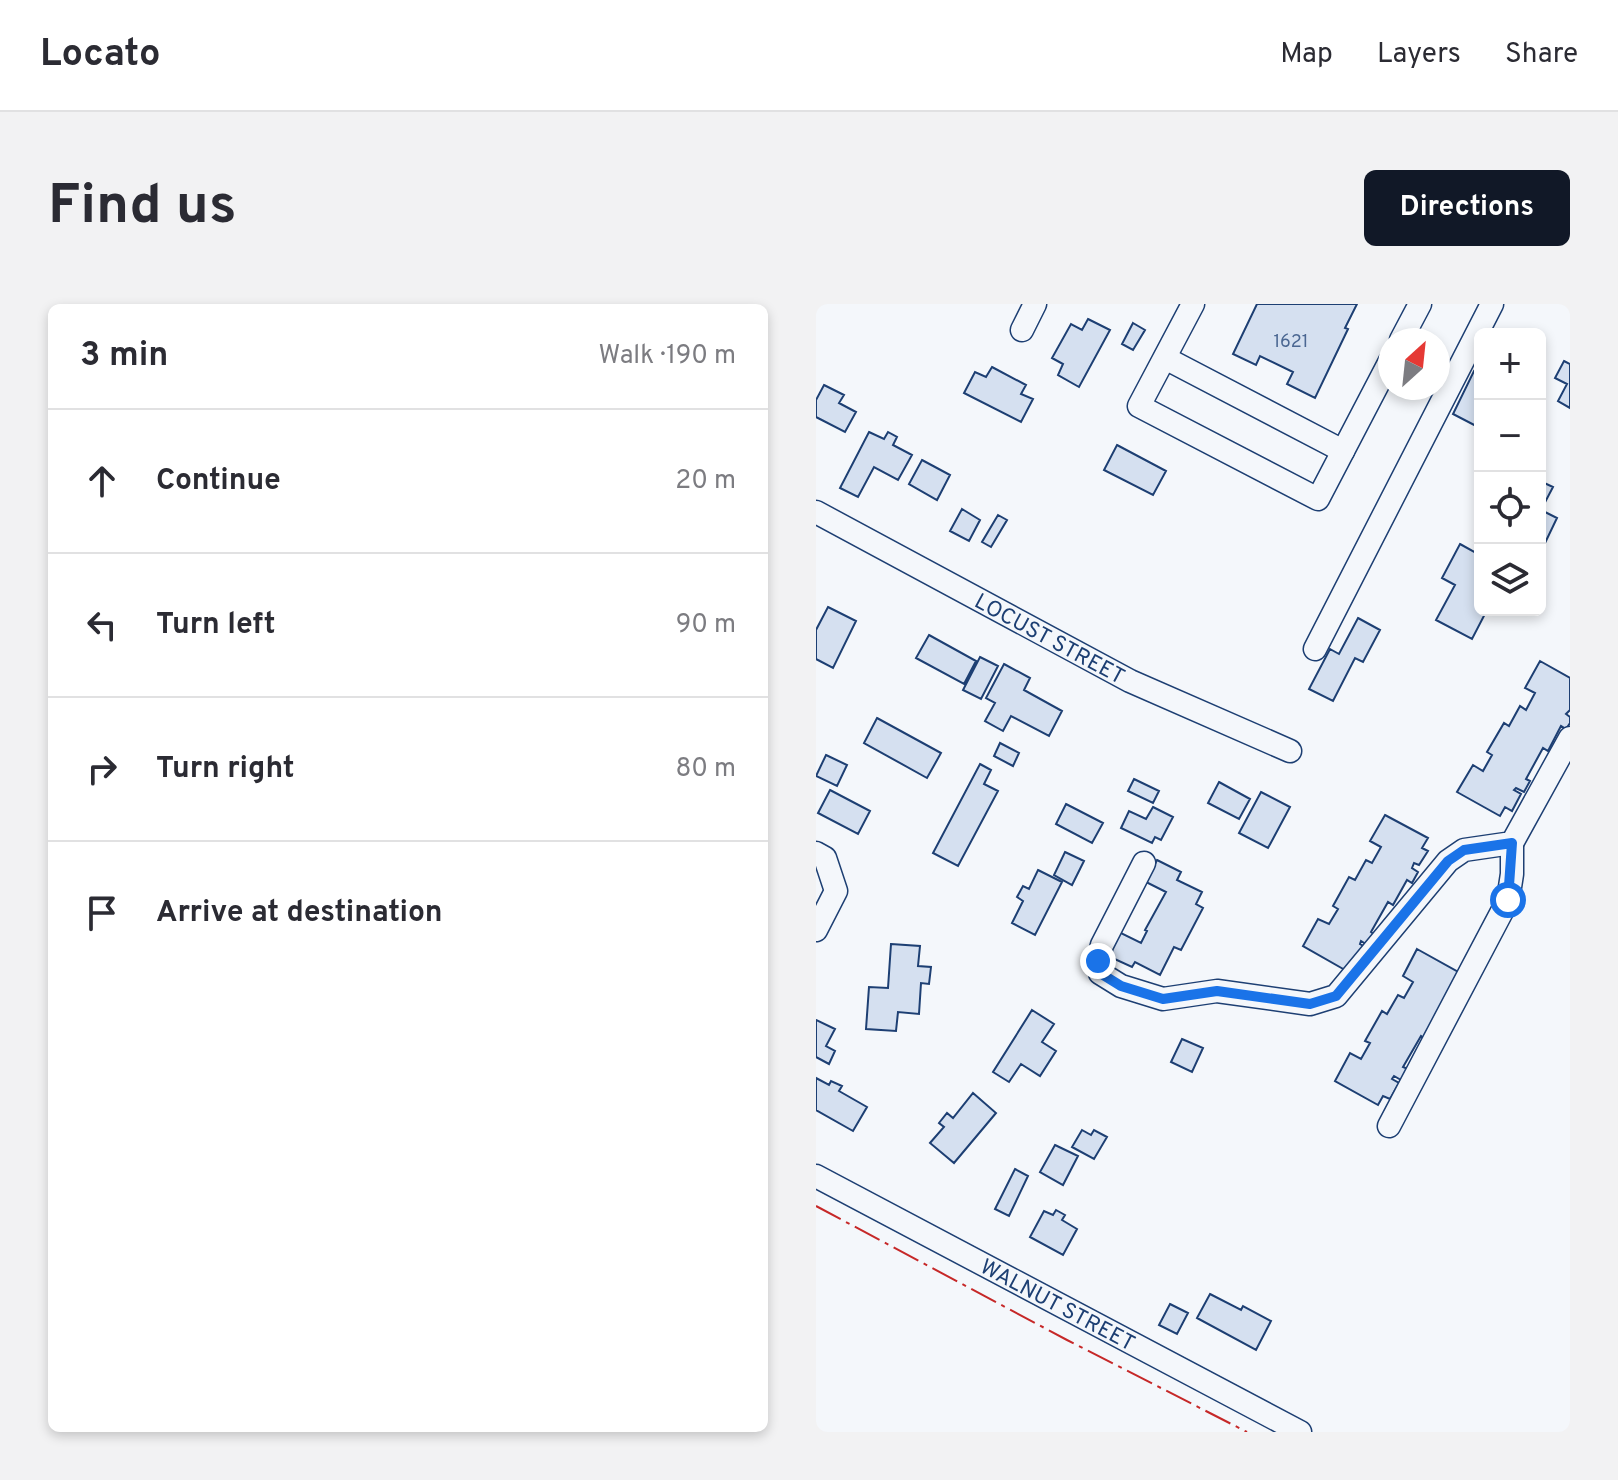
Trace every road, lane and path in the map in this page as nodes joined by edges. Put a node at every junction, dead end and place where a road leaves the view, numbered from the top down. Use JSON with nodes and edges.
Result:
{"nodes":[{"id":1,"x":1035,"y":304,"type":"edge"},
{"id":2,"x":1193,"y":304,"type":"edge"},
{"id":3,"x":1420,"y":304,"type":"edge"},
{"id":4,"x":1492,"y":304,"type":"edge"},
{"id":5,"x":1407,"y":328,"type":"edge"},
{"id":6,"x":1022,"y":330,"type":"dead end"},
{"id":7,"x":1165,"y":358,"type":"junction"},
{"id":8,"x":1378,"y":384,"type":"edge"},
{"id":9,"x":1343,"y":451,"type":"junction"},
{"id":10,"x":816,"y":512,"type":"edge"},
{"id":11,"x":1315,"y":649,"type":"dead end"},
{"id":12,"x":1570,"y":738,"type":"edge"},
{"id":13,"x":1290,"y":751,"type":"dead end"},
{"id":14,"x":1512,"y":843,"type":"junction"},
{"id":15,"x":816,"y":853,"type":"edge"},
{"id":16,"x":1144,"y":863,"type":"dead end"},
{"id":17,"x":816,"y":930,"type":"edge"},
{"id":18,"x":1389,"y":1126,"type":"dead end"},
{"id":19,"x":816,"y":1176,"type":"edge"},
{"id":20,"x":1292,"y":1430,"type":"edge"}],
"edges":[{"from":1,"to":6,"type":"street"},
{"from":2,"to":7,"type":"street"},
{"from":3,"to":5,"type":"street"},
{"from":4,"to":11,"type":"street"},
{"from":7,"to":9,"type":"street"},
{"from":7,"to":9,"type":"street"},
{"from":8,"to":9,"type":"street"},
{"from":10,"to":13,"type":"street","name":"LOCUST STREET"},
{"from":12,"to":14,"type":"street"},
{"from":14,"to":16,"type":"street"},
{"from":14,"to":18,"type":"street"},
{"from":15,"to":17,"type":"street"},
{"from":19,"to":20,"type":"street","name":"WALNUT STREET"}]}
